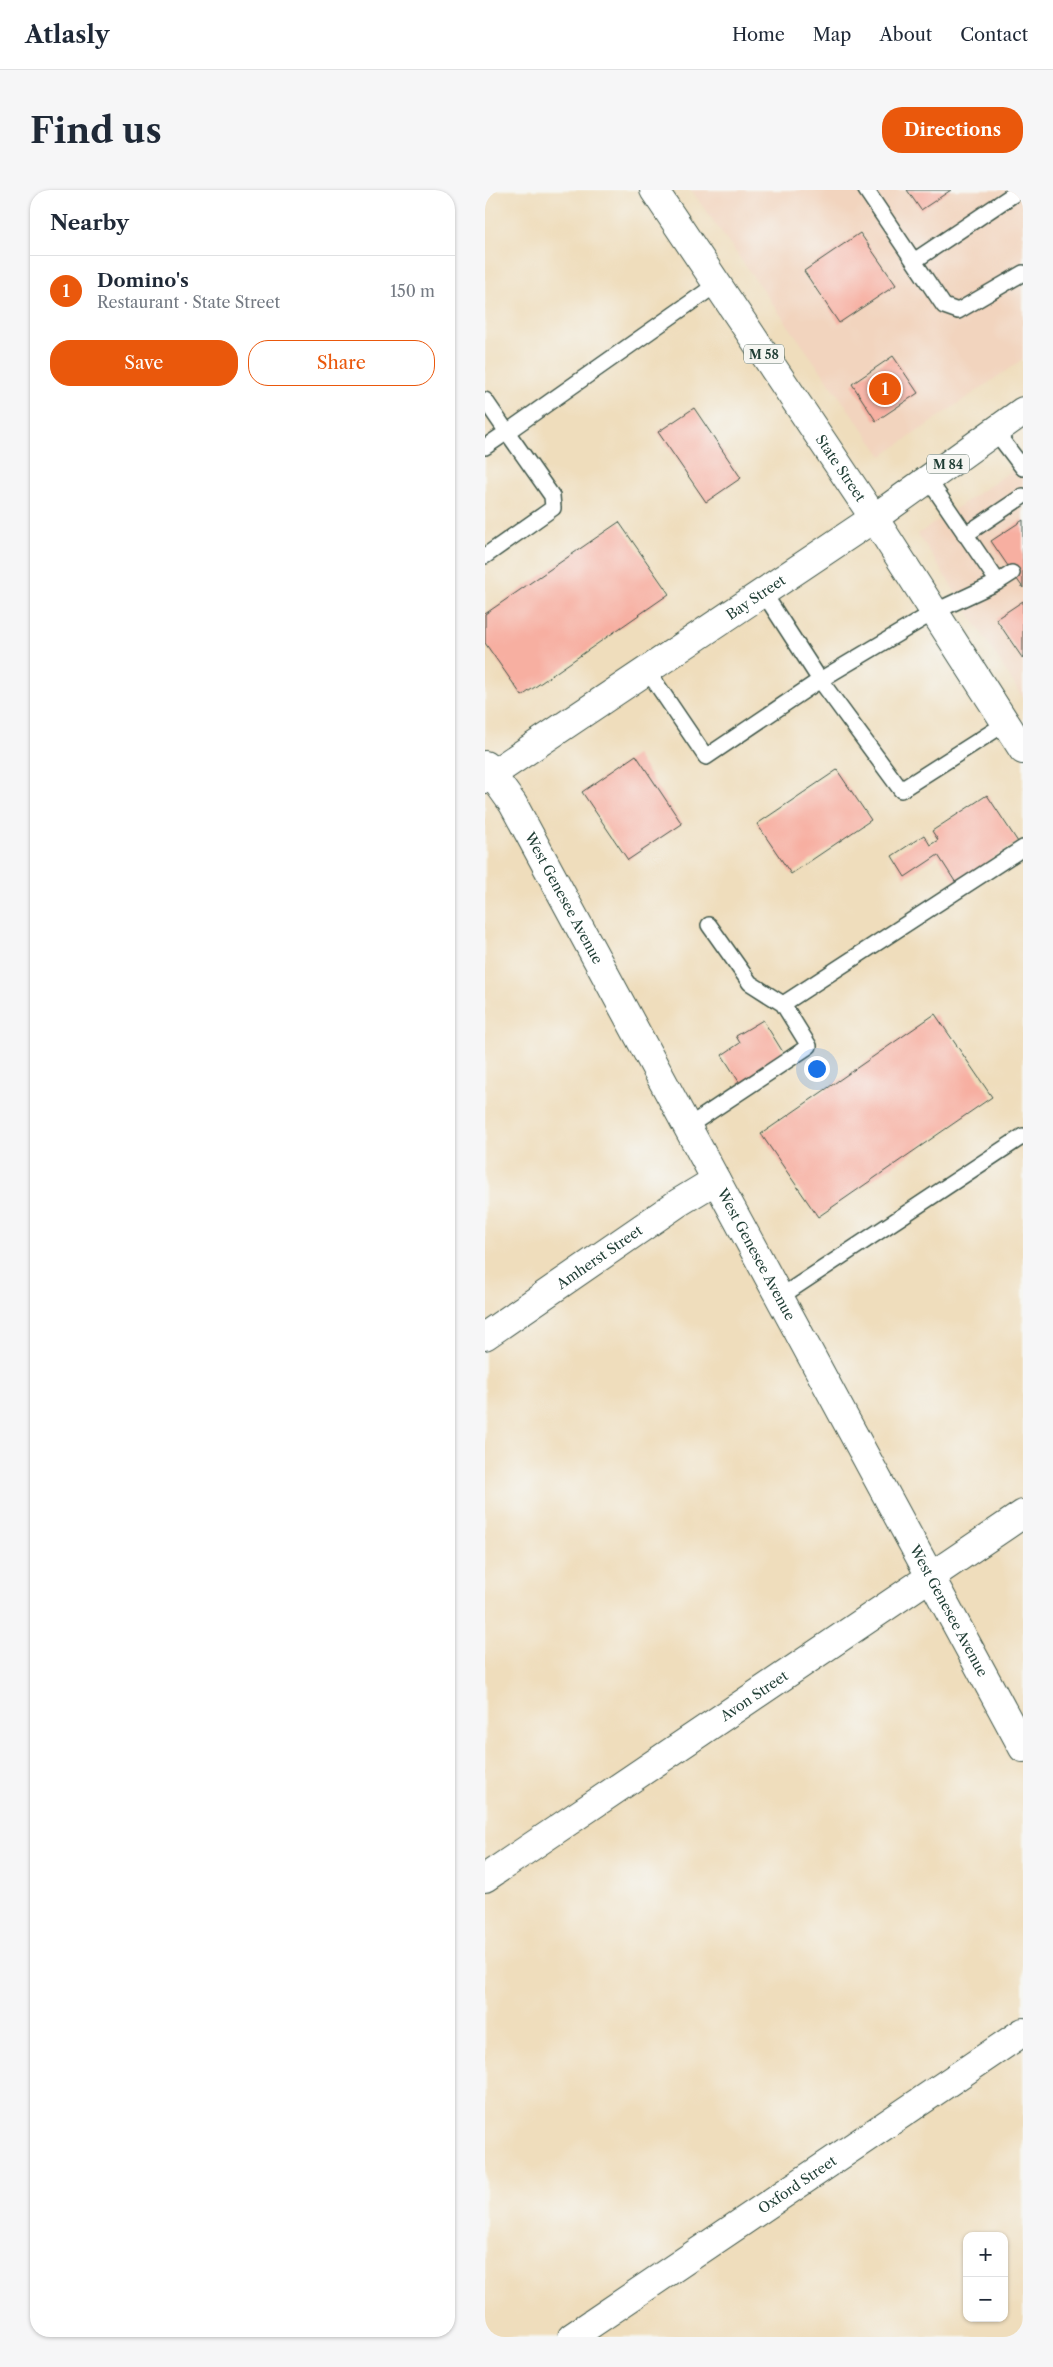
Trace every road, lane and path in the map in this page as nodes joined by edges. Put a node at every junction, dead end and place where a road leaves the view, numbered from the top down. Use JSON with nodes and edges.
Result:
{"nodes":[{"id":1,"x":654,"y":190,"type":"edge"},
{"id":2,"x":866,"y":190,"type":"edge"},
{"id":3,"x":1020,"y":190,"type":"edge"},
{"id":4,"x":914,"y":261,"type":"junction"},
{"id":5,"x":1023,"y":273,"type":"edge"},
{"id":6,"x":717,"y":284,"type":"junction"},
{"id":7,"x":485,"y":400,"type":"edge"},
{"id":8,"x":1023,"y":411,"type":"edge"},
{"id":9,"x":995,"y":431,"type":"junction"},
{"id":10,"x":507,"y":432,"type":"junction"},
{"id":11,"x":485,"y":447,"type":"edge"},
{"id":12,"x":1023,"y":468,"type":"edge"},
{"id":13,"x":928,"y":479,"type":"junction"},
{"id":14,"x":1023,"y":496,"type":"edge"},
{"id":15,"x":874,"y":518,"type":"junction"},
{"id":16,"x":965,"y":535,"type":"junction"},
{"id":17,"x":485,"y":556,"type":"edge"},
{"id":18,"x":1012,"y":573,"type":"dead end"},
{"id":19,"x":998,"y":582,"type":"junction"},
{"id":20,"x":763,"y":592,"type":"junction"},
{"id":21,"x":934,"y":612,"type":"junction"},
{"id":22,"x":647,"y":670,"type":"junction"},
{"id":23,"x":820,"y":680,"type":"junction"},
{"id":24,"x":1006,"y":723,"type":"junction"},
{"id":25,"x":1023,"y":750,"type":"edge"},
{"id":26,"x":487,"y":773,"type":"edge"},
{"id":27,"x":1023,"y":848,"type":"edge"},
{"id":28,"x":709,"y":925,"type":"dead end"},
{"id":29,"x":783,"y":1004,"type":"junction"},
{"id":30,"x":687,"y":1127,"type":"junction"},
{"id":31,"x":1023,"y":1136,"type":"edge"},
{"id":32,"x":716,"y":1180,"type":"junction"},
{"id":33,"x":780,"y":1298,"type":"junction"},
{"id":34,"x":485,"y":1336,"type":"edge"},
{"id":35,"x":1023,"y":1514,"type":"edge"},
{"id":36,"x":930,"y":1576,"type":"junction"},
{"id":37,"x":1023,"y":1748,"type":"edge"},
{"id":38,"x":485,"y":1878,"type":"edge"},
{"id":39,"x":1023,"y":2032,"type":"edge"},
{"id":40,"x":572,"y":2337,"type":"edge"}],
"edges":[{"from":1,"to":6,"type":"street","name":"State Street","number":"M 58"},
{"from":2,"to":4,"type":"lane"},
{"from":3,"to":4,"type":"lane"},
{"from":4,"to":5,"type":"lane"},
{"from":6,"to":10,"type":"lane"},
{"from":6,"to":15,"type":"street","name":"State Street","number":"M 58"},
{"from":7,"to":10,"type":"lane"},
{"from":8,"to":9,"type":"street","name":"Bay Street","number":"M 84"},
{"from":9,"to":12,"type":"lane"},
{"from":9,"to":13,"type":"street","name":"Bay Street","number":"M 84"},
{"from":10,"to":11,"type":"lane"},
{"from":10,"to":17,"type":"lane"},
{"from":13,"to":15,"type":"street","name":"Bay Street","number":"M 84"},
{"from":13,"to":16,"type":"lane"},
{"from":14,"to":16,"type":"lane"},
{"from":15,"to":20,"type":"street","name":"Bay Street"},
{"from":15,"to":21,"type":"street","name":"State Street","number":"M 58"},
{"from":16,"to":19,"type":"lane"},
{"from":18,"to":19,"type":"lane"},
{"from":19,"to":21,"type":"lane"},
{"from":20,"to":22,"type":"street","name":"Bay Street"},
{"from":20,"to":23,"type":"lane"},
{"from":21,"to":23,"type":"lane"},
{"from":21,"to":24,"type":"street","name":"State Street","number":"M 58"},
{"from":22,"to":23,"type":"lane"},
{"from":22,"to":26,"type":"street","name":"Bay Street"},
{"from":23,"to":24,"type":"lane"},
{"from":24,"to":25,"type":"street","name":"State Street","number":"M 58"},
{"from":26,"to":30,"type":"street","name":"West Genesee Avenue"},
{"from":27,"to":29,"type":"lane"},
{"from":28,"to":29,"type":"lane"},
{"from":29,"to":30,"type":"lane"},
{"from":30,"to":32,"type":"street","name":"West Genesee Avenue"},
{"from":31,"to":33,"type":"lane"},
{"from":32,"to":33,"type":"street","name":"West Genesee Avenue"},
{"from":32,"to":34,"type":"street","name":"Amherst Street"},
{"from":33,"to":36,"type":"street","name":"West Genesee Avenue"},
{"from":35,"to":36,"type":"street","name":"Avon Street"},
{"from":36,"to":37,"type":"street","name":"West Genesee Avenue"},
{"from":36,"to":38,"type":"street","name":"Avon Street"},
{"from":39,"to":40,"type":"street","name":"Oxford Street"}]}
